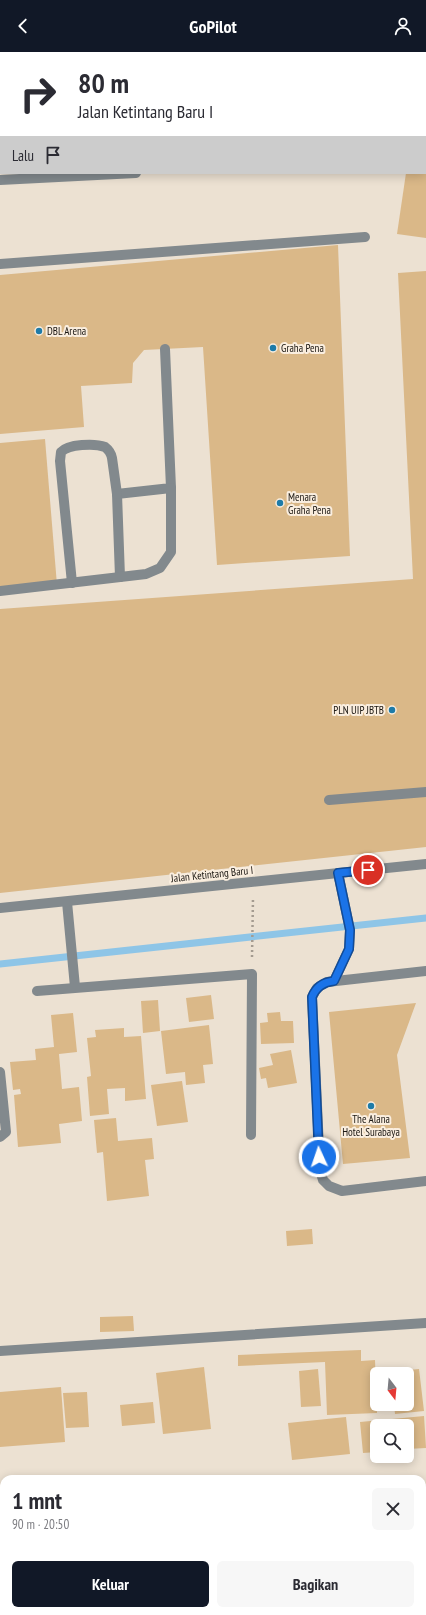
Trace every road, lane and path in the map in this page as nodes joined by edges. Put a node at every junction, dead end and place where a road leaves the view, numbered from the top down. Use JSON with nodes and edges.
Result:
{"nodes":[{"id":1,"x":117,"y":174,"type":"edge"},
{"id":2,"x":0,"y":180,"type":"edge"},
{"id":3,"x":365,"y":237,"type":"dead end"},
{"id":4,"x":0,"y":264,"type":"edge"},
{"id":5,"x":165,"y":348,"type":"dead end"},
{"id":6,"x":171,"y":488,"type":"junction"},
{"id":7,"x":117,"y":494,"type":"junction"},
{"id":8,"x":120,"y":577,"type":"junction"},
{"id":9,"x":72,"y":583,"type":"junction"},
{"id":10,"x":0,"y":591,"type":"edge"},
{"id":11,"x":426,"y":792,"type":"edge"},
{"id":12,"x":329,"y":800,"type":"dead end"},
{"id":13,"x":426,"y":864,"type":"edge"},
{"id":14,"x":338,"y":873,"type":"junction"},
{"id":15,"x":254,"y":882,"type":"junction"},
{"id":16,"x":67,"y":902,"type":"junction"},
{"id":17,"x":0,"y":908,"type":"edge"},
{"id":18,"x":252,"y":946,"type":"dead end"},
{"id":19,"x":426,"y":971,"type":"edge"},
{"id":20,"x":334,"y":981,"type":"junction"},
{"id":21,"x":75,"y":987,"type":"junction"},
{"id":22,"x":37,"y":991,"type":"dead end"},
{"id":23,"x":0,"y":1072,"type":"edge"},
{"id":24,"x":250,"y":1135,"type":"dead end"},
{"id":25,"x":0,"y":1137,"type":"edge"},
{"id":26,"x":426,"y":1181,"type":"edge"},
{"id":27,"x":426,"y":1323,"type":"edge"},
{"id":28,"x":0,"y":1351,"type":"edge"}],
"edges":[{"from":1,"to":2,"type":"street"},
{"from":3,"to":4,"type":"street"},
{"from":5,"to":6,"type":"street"},
{"from":6,"to":7,"type":"street"},
{"from":6,"to":8,"type":"street"},
{"from":7,"to":8,"type":"street"},
{"from":7,"to":9,"type":"street"},
{"from":8,"to":9,"type":"street"},
{"from":9,"to":10,"type":"street"},
{"from":11,"to":12,"type":"street"},
{"from":13,"to":14,"type":"street","name":"Jalan Ketintang Baru I"},
{"from":14,"to":15,"type":"street","name":"Jalan Ketintang Baru I"},
{"from":14,"to":20,"type":"street"},
{"from":15,"to":16,"type":"street","name":"Jalan Ketintang Baru I"},
{"from":15,"to":18,"type":"path"},
{"from":16,"to":17,"type":"street","name":"Jalan Ketintang Baru I"},
{"from":16,"to":21,"type":"street"},
{"from":19,"to":20,"type":"street"},
{"from":20,"to":26,"type":"street"},
{"from":21,"to":22,"type":"street"},
{"from":21,"to":24,"type":"street"},
{"from":23,"to":25,"type":"street"},
{"from":27,"to":28,"type":"street"}]}
